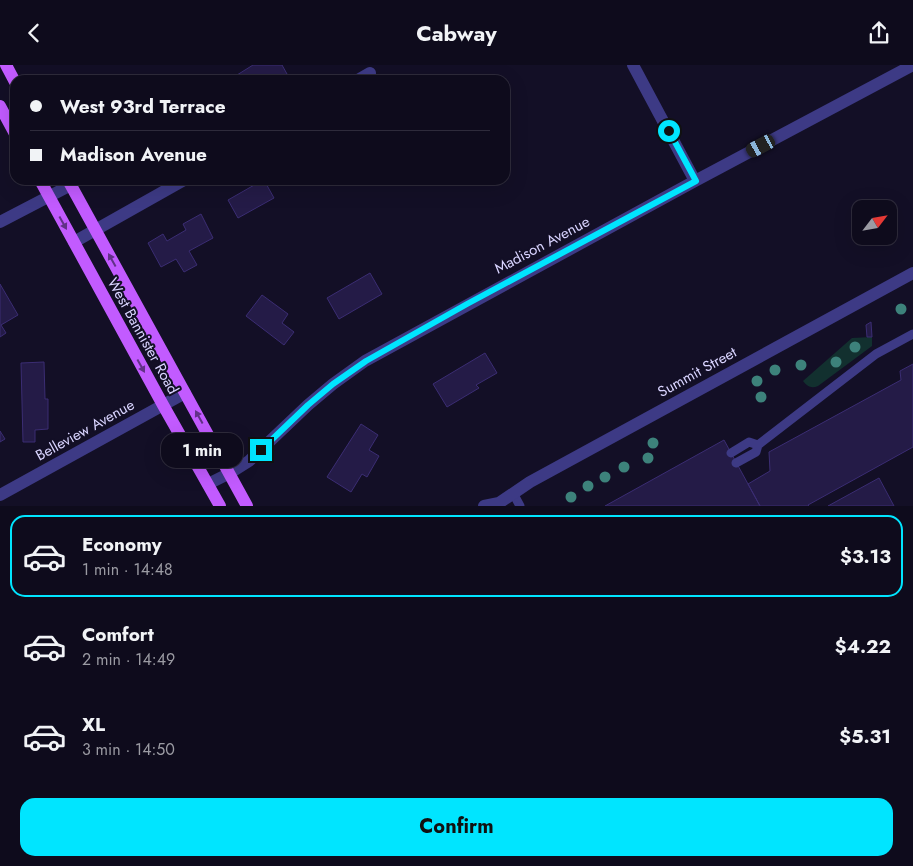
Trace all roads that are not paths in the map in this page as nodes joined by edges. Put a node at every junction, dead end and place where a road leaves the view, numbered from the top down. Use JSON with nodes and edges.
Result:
{"nodes":[{"id":1,"x":633,"y":65,"type":"edge"},
{"id":2,"x":910,"y":66,"type":"edge"},
{"id":3,"x":0,"y":106,"type":"edge"},
{"id":4,"x":10,"y":125,"type":"edge"},
{"id":5,"x":696,"y":181,"type":"junction"},
{"id":6,"x":43,"y":185,"type":"edge"},
{"id":7,"x":66,"y":185,"type":"edge"},
{"id":8,"x":70,"y":185,"type":"edge"},
{"id":9,"x":175,"y":185,"type":"edge"},
{"id":10,"x":49,"y":196,"type":"junction"},
{"id":11,"x":0,"y":222,"type":"edge"},
{"id":12,"x":95,"y":230,"type":"junction"},
{"id":13,"x":74,"y":243,"type":"junction"},
{"id":14,"x":913,"y":273,"type":"edge"},
{"id":15,"x":913,"y":334,"type":"edge"},
{"id":16,"x":185,"y":393,"type":"junction"},
{"id":17,"x":163,"y":405,"type":"junction"},
{"id":18,"x":758,"y":445,"type":"junction"},
{"id":19,"x":731,"y":453,"type":"dead end"},
{"id":20,"x":736,"y":463,"type":"dead end"},
{"id":21,"x":230,"y":473,"type":"junction"},
{"id":22,"x":208,"y":484,"type":"junction"},
{"id":23,"x":513,"y":493,"type":"junction"},
{"id":24,"x":0,"y":495,"type":"edge"},
{"id":25,"x":498,"y":504,"type":"edge"},
{"id":26,"x":220,"y":506,"type":"edge"},
{"id":27,"x":247,"y":506,"type":"edge"},
{"id":28,"x":484,"y":506,"type":"edge"},
{"id":29,"x":520,"y":506,"type":"edge"}],
"edges":[{"from":1,"to":5,"type":"street"},
{"from":2,"to":5,"type":"street","name":"Madison Avenue"},
{"from":3,"to":4,"type":"main road"},
{"from":5,"to":21,"type":"street","name":"Madison Avenue"},
{"from":6,"to":10,"type":"main road","name":"West Bannister Road"},
{"from":7,"to":10,"type":"street"},
{"from":8,"to":12,"type":"main road","name":"West Bannister Road"},
{"from":9,"to":12,"type":"street"},
{"from":10,"to":11,"type":"street"},
{"from":10,"to":13,"type":"main road","name":"West Bannister Road","one_way":true},
{"from":12,"to":13,"type":"street"},
{"from":16,"to":12,"type":"main road","name":"West Bannister Road","one_way":true},
{"from":13,"to":17,"type":"main road","name":"West Bannister Road","one_way":true},
{"from":14,"to":23,"type":"street","name":"Summit Street"},
{"from":15,"to":18,"type":"lane"},
{"from":16,"to":17,"type":"street","name":"Belleview Avenue"},
{"from":21,"to":16,"type":"main road","name":"West Bannister Road","one_way":true},
{"from":17,"to":22,"type":"main road","name":"West Bannister Road"},
{"from":17,"to":24,"type":"street","name":"Belleview Avenue"},
{"from":18,"to":19,"type":"lane"},
{"from":18,"to":20,"type":"lane"},
{"from":21,"to":22,"type":"street","name":"Madison Avenue"},
{"from":21,"to":27,"type":"main road","name":"West Bannister Road"},
{"from":22,"to":26,"type":"main road","name":"West Bannister Road"},
{"from":23,"to":25,"type":"street","name":"Summit Street"},
{"from":23,"to":29,"type":"lane"},
{"from":25,"to":28,"type":"street","name":"Summit Street"}]}
